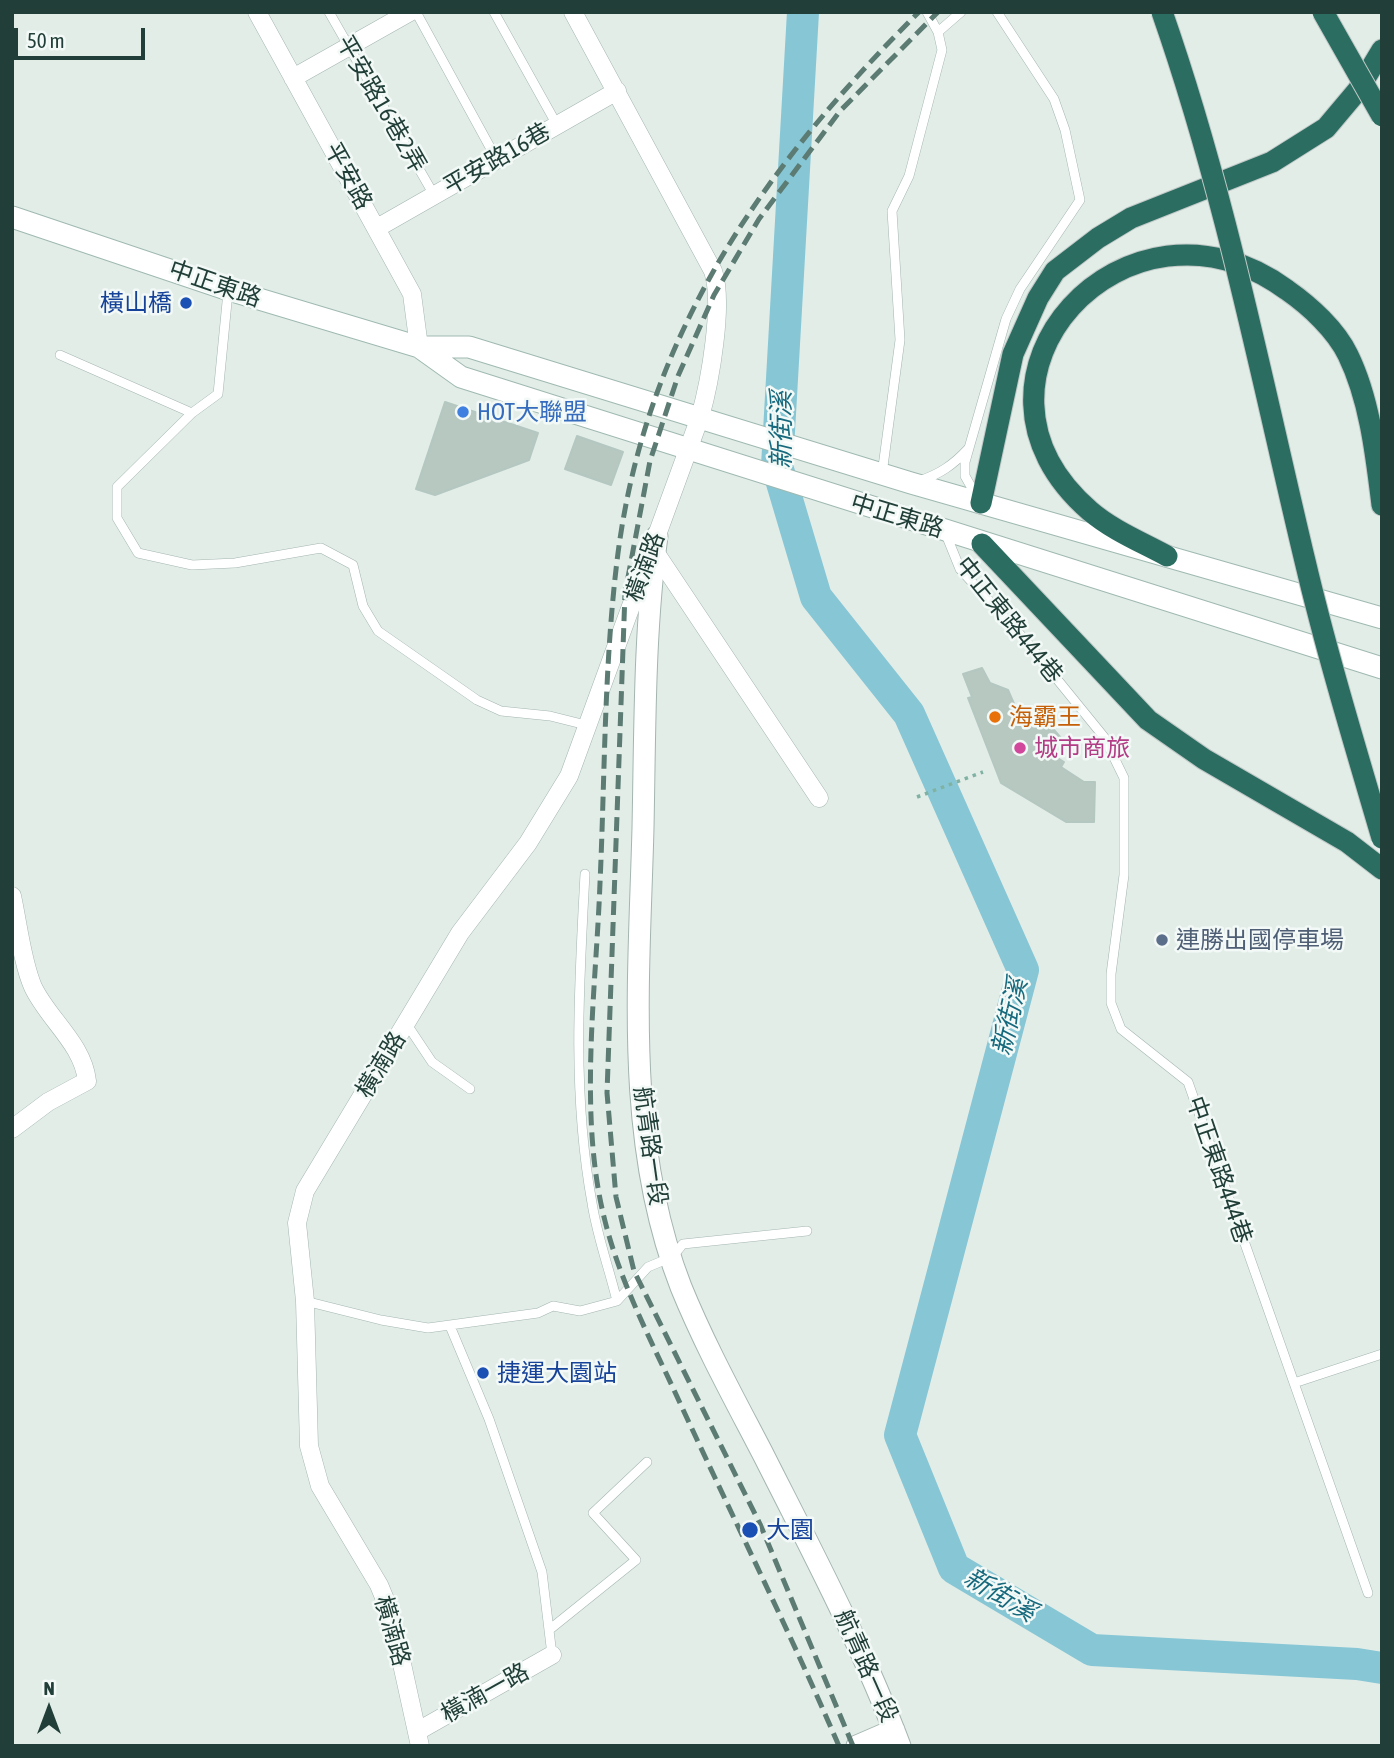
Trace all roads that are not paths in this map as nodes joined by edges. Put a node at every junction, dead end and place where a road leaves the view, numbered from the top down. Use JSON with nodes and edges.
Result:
{"nodes":[{"id":1,"x":257,"y":12,"type":"edge"},
{"id":2,"x":329,"y":12,"type":"edge"},
{"id":3,"x":410,"y":12,"type":"edge"},
{"id":4,"x":416,"y":12,"type":"edge"},
{"id":5,"x":494,"y":12,"type":"edge"},
{"id":6,"x":573,"y":12,"type":"edge"},
{"id":7,"x":927,"y":12,"type":"edge"},
{"id":8,"x":961,"y":12,"type":"edge"},
{"id":9,"x":996,"y":12,"type":"edge"},
{"id":10,"x":1162,"y":12,"type":"edge"},
{"id":11,"x":1323,"y":12,"type":"edge"},
{"id":12,"x":937,"y":32,"type":"junction"},
{"id":13,"x":349,"y":46,"type":"junction"},
{"id":14,"x":1382,"y":50,"type":"edge"},
{"id":15,"x":293,"y":78,"type":"junction"},
{"id":16,"x":617,"y":91,"type":"junction"},
{"id":17,"x":1382,"y":116,"type":"edge"},
{"id":18,"x":557,"y":125,"type":"junction"},
{"id":19,"x":497,"y":160,"type":"junction"},
{"id":20,"x":433,"y":195,"type":"junction"},
{"id":21,"x":12,"y":217,"type":"edge"},
{"id":22,"x":377,"y":228,"type":"junction"},
{"id":23,"x":229,"y":290,"type":"junction"},
{"id":24,"x":419,"y":347,"type":"junction"},
{"id":25,"x":60,"y":355,"type":"dead end"},
{"id":26,"x":192,"y":413,"type":"junction"},
{"id":27,"x":700,"y":417,"type":"junction"},
{"id":28,"x":969,"y":447,"type":"junction"},
{"id":29,"x":689,"y":451,"type":"junction"},
{"id":30,"x":882,"y":474,"type":"junction"},
{"id":31,"x":911,"y":483,"type":"junction"},
{"id":32,"x":981,"y":503,"type":"junction"},
{"id":33,"x":1382,"y":505,"type":"edge"},
{"id":34,"x":944,"y":530,"type":"junction"},
{"id":35,"x":977,"y":541,"type":"junction"},
{"id":36,"x":656,"y":544,"type":"junction"},
{"id":37,"x":1167,"y":556,"type":"junction"},
{"id":38,"x":1376,"y":616,"type":"edge"},
{"id":39,"x":1376,"y":666,"type":"edge"},
{"id":40,"x":586,"y":725,"type":"junction"},
{"id":41,"x":819,"y":798,"type":"dead end"},
{"id":42,"x":1382,"y":838,"type":"edge"},
{"id":43,"x":1382,"y":869,"type":"edge"},
{"id":44,"x":585,"y":874,"type":"dead end"},
{"id":45,"x":12,"y":896,"type":"edge"},
{"id":46,"x":406,"y":1023,"type":"junction"},
{"id":47,"x":470,"y":1089,"type":"dead end"},
{"id":48,"x":12,"y":1129,"type":"edge"},
{"id":49,"x":807,"y":1231,"type":"dead end"},
{"id":50,"x":672,"y":1258,"type":"junction"},
{"id":51,"x":305,"y":1301,"type":"junction"},
{"id":52,"x":617,"y":1301,"type":"junction"},
{"id":53,"x":450,"y":1326,"type":"junction"},
{"id":54,"x":1382,"y":1354,"type":"edge"},
{"id":55,"x":1294,"y":1383,"type":"junction"},
{"id":56,"x":647,"y":1462,"type":"dead end"},
{"id":57,"x":1368,"y":1593,"type":"dead end"},
{"id":58,"x":549,"y":1630,"type":"junction"},
{"id":59,"x":552,"y":1655,"type":"joint"},
{"id":60,"x":419,"y":1738,"type":"edge"},
{"id":61,"x":897,"y":1738,"type":"edge"},
{"id":62,"x":857,"y":1746,"type":"edge"}],
"edges":[{"from":1,"to":15,"type":"street","name":"平安路"},
{"from":2,"to":13,"type":"lane","name":"平安路16巷2弄"},
{"from":3,"to":13,"type":"street"},
{"from":4,"to":19,"type":"lane"},
{"from":5,"to":18,"type":"lane"},
{"from":6,"to":16,"type":"street","name":"橫湳路"},
{"from":7,"to":12,"type":"lane"},
{"from":8,"to":12,"type":"lane"},
{"from":9,"to":28,"type":"lane"},
{"from":10,"to":42,"type":"highway","bridge":true},
{"from":11,"to":17,"type":"highway","bridge":true},
{"from":12,"to":30,"type":"lane"},
{"from":13,"to":15,"type":"street"},
{"from":13,"to":20,"type":"lane","name":"平安路16巷2弄"},
{"from":14,"to":32,"type":"highway"},
{"from":15,"to":22,"type":"street","name":"平安路"},
{"from":16,"to":18,"type":"street","name":"平安路16巷"},
{"from":16,"to":27,"type":"street","name":"橫湳路"},
{"from":18,"to":19,"type":"street","name":"平安路16巷"},
{"from":19,"to":20,"type":"street","name":"平安路16巷"},
{"from":20,"to":22,"type":"street","name":"平安路16巷"},
{"from":21,"to":23,"type":"main road","name":"中正東路"},
{"from":22,"to":24,"type":"street","name":"平安路"},
{"from":23,"to":24,"type":"main road","name":"中正東路"},
{"from":23,"to":26,"type":"lane"},
{"from":24,"to":27,"type":"main road","name":"中正東路"},
{"from":24,"to":29,"type":"main road","name":"中正東路"},
{"from":25,"to":26,"type":"lane"},
{"from":26,"to":40,"type":"lane"},
{"from":27,"to":29,"type":"street","name":"橫湳路"},
{"from":27,"to":30,"type":"main road","name":"中正東路"},
{"from":28,"to":31,"type":"lane"},
{"from":28,"to":32,"type":"lane"},
{"from":29,"to":34,"type":"main road","name":"中正東路"},
{"from":29,"to":36,"type":"street","name":"橫湳路"},
{"from":30,"to":31,"type":"main road","name":"中正東路"},
{"from":31,"to":32,"type":"main road","name":"中正東路"},
{"from":32,"to":35,"type":"main road"},
{"from":32,"to":37,"type":"main road","name":"中正東路"},
{"from":33,"to":37,"type":"highway"},
{"from":34,"to":35,"type":"main road","name":"中正東路"},
{"from":34,"to":55,"type":"lane","name":"中正東路444巷"},
{"from":35,"to":39,"type":"main road","name":"中正東路"},
{"from":35,"to":43,"type":"highway"},
{"from":36,"to":40,"type":"street","name":"橫湳路"},
{"from":36,"to":41,"type":"street"},
{"from":36,"to":50,"type":"main road","name":"航青路一段"},
{"from":37,"to":38,"type":"main road","name":"中正東路"},
{"from":40,"to":46,"type":"street","name":"橫湳路"},
{"from":44,"to":52,"type":"lane"},
{"from":45,"to":48,"type":"street"},
{"from":46,"to":47,"type":"lane"},
{"from":46,"to":51,"type":"street","name":"橫湳路"},
{"from":49,"to":50,"type":"lane"},
{"from":50,"to":52,"type":"lane"},
{"from":50,"to":61,"type":"main road","name":"航青路一段"},
{"from":51,"to":53,"type":"lane"},
{"from":51,"to":60,"type":"street","name":"橫湳路"},
{"from":52,"to":53,"type":"lane"},
{"from":53,"to":58,"type":"lane"},
{"from":54,"to":55,"type":"lane"},
{"from":55,"to":57,"type":"lane","name":"中正東路444巷"},
{"from":56,"to":58,"type":"lane"},
{"from":58,"to":59,"type":"lane"},
{"from":59,"to":60,"type":"street","name":"橫湳一路"},
{"from":61,"to":62,"type":"main road"}]}
